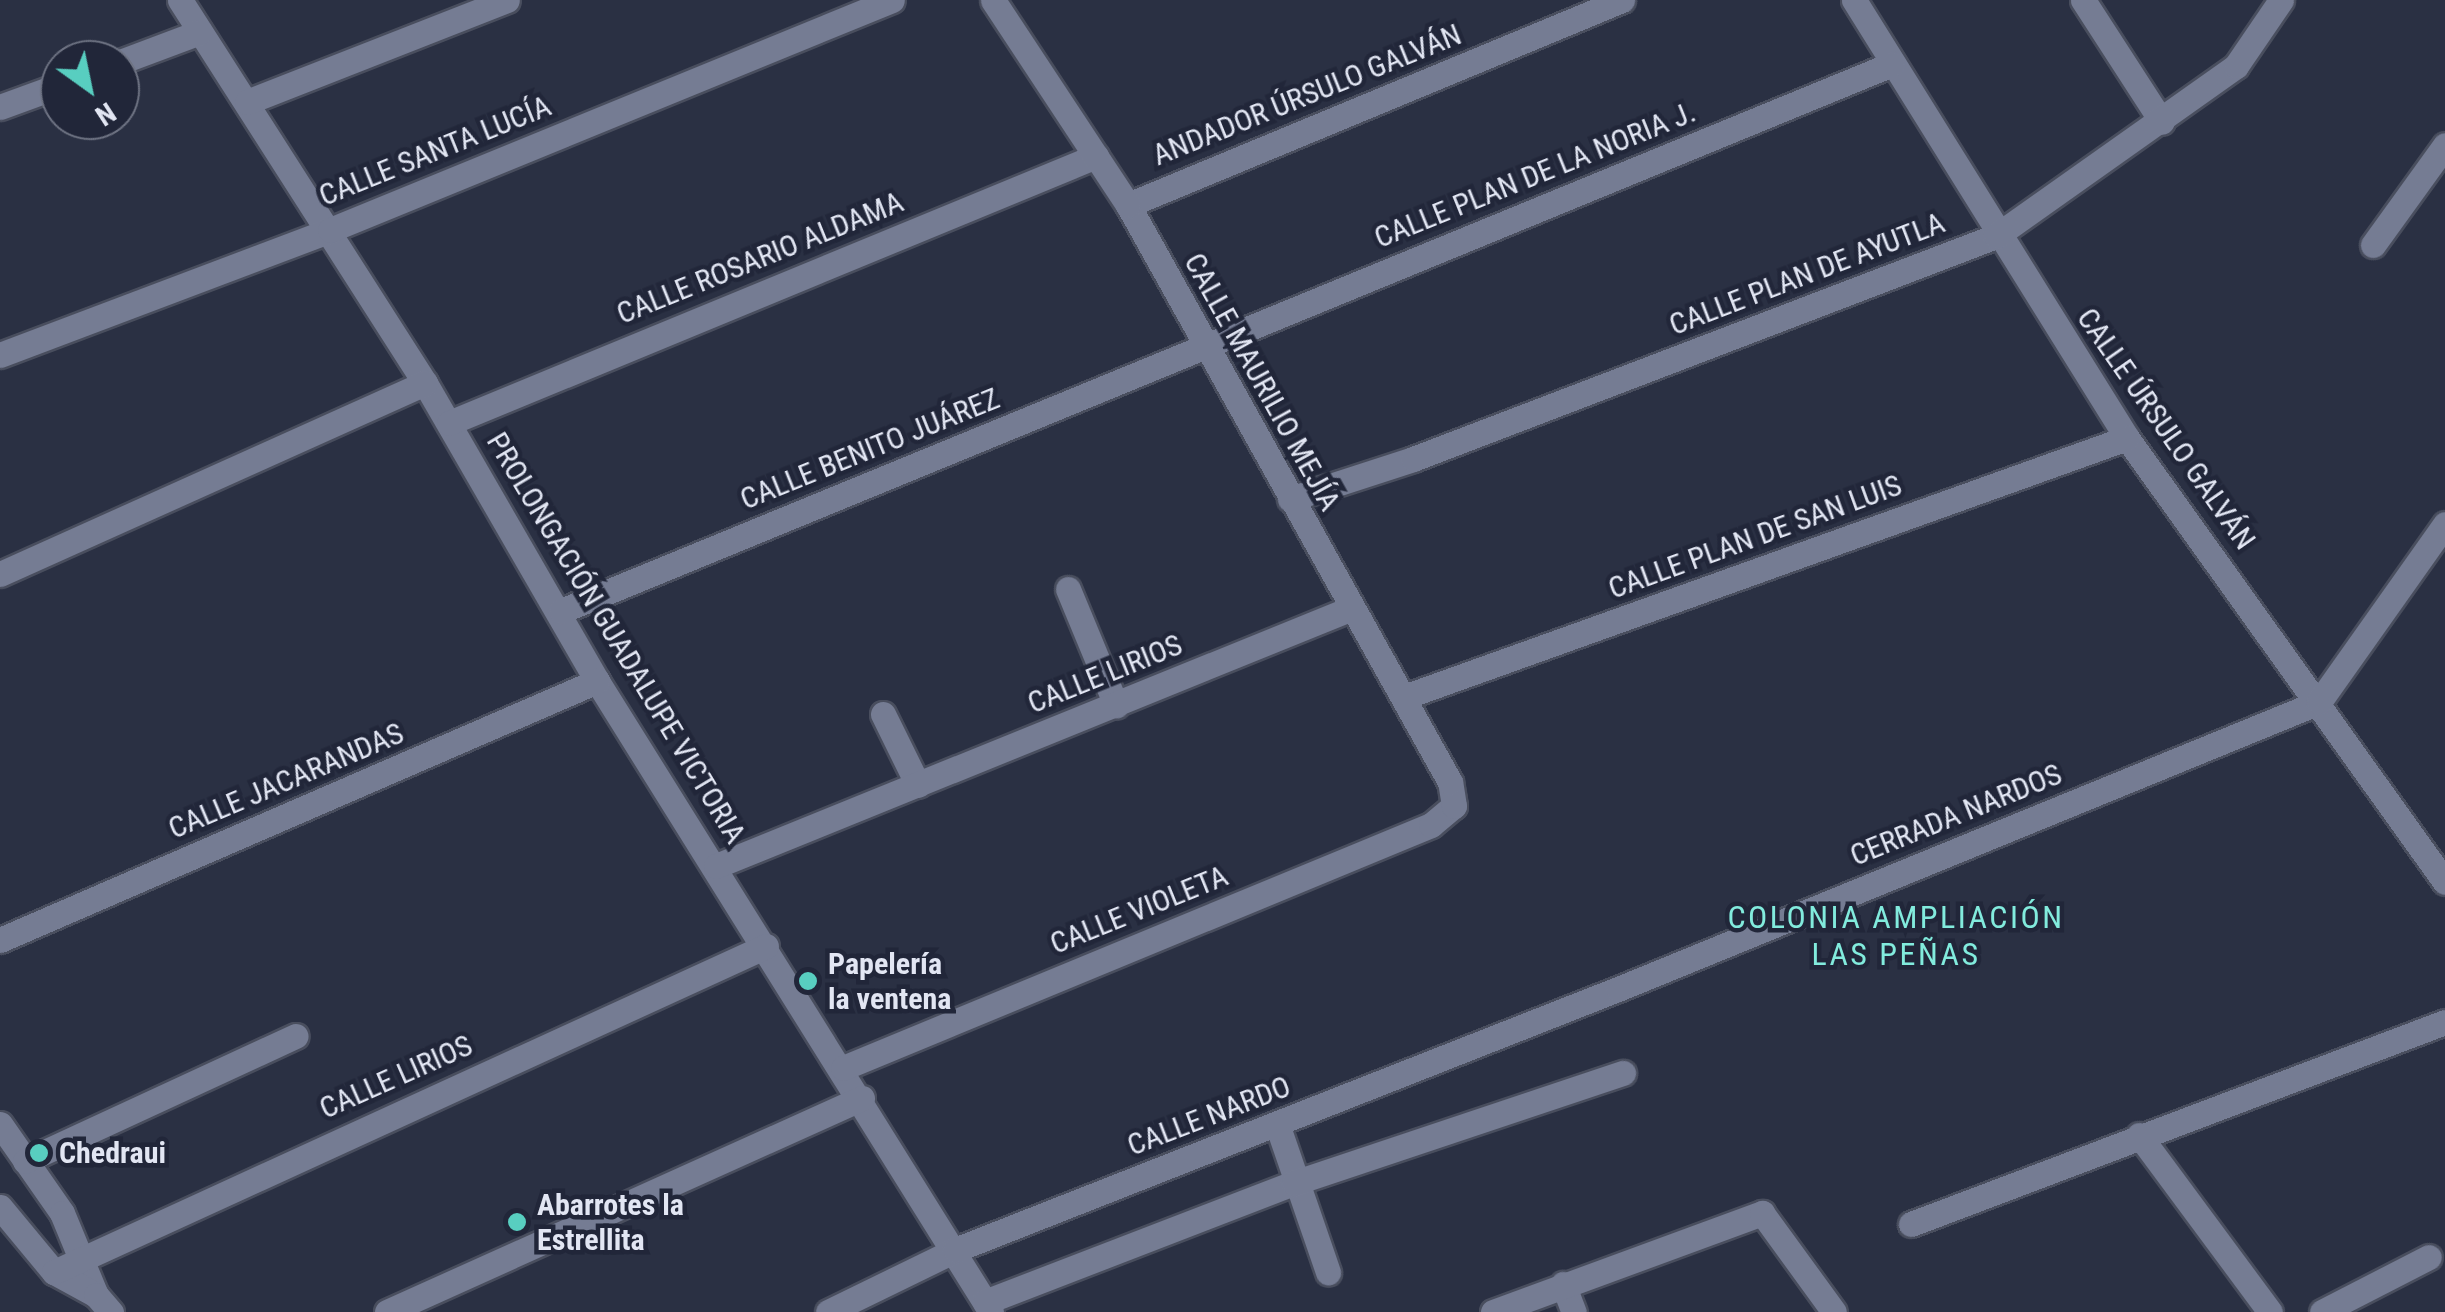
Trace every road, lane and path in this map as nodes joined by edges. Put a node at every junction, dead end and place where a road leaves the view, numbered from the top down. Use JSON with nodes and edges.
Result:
{"nodes":[{"id":1,"x":180,"y":0,"type":"edge"},
{"id":2,"x":507,"y":0,"type":"edge"},
{"id":3,"x":892,"y":0,"type":"edge"},
{"id":4,"x":993,"y":0,"type":"edge"},
{"id":5,"x":1622,"y":0,"type":"edge"},
{"id":6,"x":1854,"y":0,"type":"edge"},
{"id":7,"x":2083,"y":0,"type":"edge"},
{"id":8,"x":2281,"y":0,"type":"edge"},
{"id":9,"x":200,"y":32,"type":"junction"},
{"id":10,"x":140,"y":54,"type":"edge"},
{"id":11,"x":1892,"y":64,"type":"junction"},
{"id":12,"x":40,"y":92,"type":"edge"},
{"id":13,"x":247,"y":102,"type":"junction"},
{"id":14,"x":0,"y":107,"type":"edge"},
{"id":15,"x":2162,"y":122,"type":"junction"},
{"id":16,"x":2445,"y":145,"type":"edge"},
{"id":17,"x":1096,"y":156,"type":"junction"},
{"id":18,"x":1128,"y":204,"type":"junction"},
{"id":19,"x":330,"y":230,"type":"junction"},
{"id":20,"x":1996,"y":236,"type":"junction"},
{"id":21,"x":2374,"y":246,"type":"dead end"},
{"id":22,"x":1203,"y":347,"type":"junction"},
{"id":23,"x":0,"y":355,"type":"edge"},
{"id":24,"x":425,"y":384,"type":"junction"},
{"id":25,"x":449,"y":423,"type":"junction"},
{"id":26,"x":2128,"y":438,"type":"junction"},
{"id":27,"x":1290,"y":500,"type":"junction"},
{"id":28,"x":2445,"y":524,"type":"edge"},
{"id":29,"x":0,"y":574,"type":"edge"},
{"id":30,"x":1068,"y":589,"type":"dead end"},
{"id":31,"x":1352,"y":608,"type":"junction"},
{"id":32,"x":561,"y":611,"type":"junction"},
{"id":33,"x":598,"y":681,"type":"junction"},
{"id":34,"x":1404,"y":697,"type":"junction"},
{"id":35,"x":2319,"y":702,"type":"junction"},
{"id":36,"x":1116,"y":704,"type":"junction"},
{"id":37,"x":883,"y":714,"type":"dead end"},
{"id":38,"x":918,"y":785,"type":"junction"},
{"id":39,"x":1454,"y":806,"type":"joint"},
{"id":40,"x":716,"y":866,"type":"junction"},
{"id":41,"x":2442,"y":869,"type":"edge"},
{"id":42,"x":0,"y":940,"type":"edge"},
{"id":43,"x":766,"y":946,"type":"junction"},
{"id":44,"x":1618,"y":989,"type":"joint"},
{"id":45,"x":2445,"y":1022,"type":"edge"},
{"id":46,"x":296,"y":1036,"type":"dead end"},
{"id":47,"x":844,"y":1068,"type":"junction"},
{"id":48,"x":1624,"y":1072,"type":"dead end"},
{"id":49,"x":862,"y":1098,"type":"junction"},
{"id":50,"x":0,"y":1124,"type":"edge"},
{"id":51,"x":1277,"y":1124,"type":"junction"},
{"id":52,"x":2139,"y":1136,"type":"junction"},
{"id":53,"x":25,"y":1161,"type":"junction"},
{"id":54,"x":1294,"y":1183,"type":"junction"},
{"id":55,"x":0,"y":1206,"type":"edge"},
{"id":56,"x":1912,"y":1224,"type":"dead end"},
{"id":57,"x":954,"y":1250,"type":"junction"},
{"id":58,"x":82,"y":1254,"type":"junction"},
{"id":59,"x":2429,"y":1257,"type":"dead end"},
{"id":60,"x":54,"y":1272,"type":"junction"},
{"id":61,"x":1328,"y":1272,"type":"dead end"},
{"id":62,"x":1563,"y":1284,"type":"junction"},
{"id":63,"x":104,"y":1303,"type":"edge"},
{"id":64,"x":988,"y":1307,"type":"edge"},
{"id":65,"x":387,"y":1312,"type":"edge"},
{"id":66,"x":828,"y":1312,"type":"edge"},
{"id":67,"x":1494,"y":1312,"type":"edge"},
{"id":68,"x":1574,"y":1312,"type":"edge"},
{"id":69,"x":1834,"y":1312,"type":"edge"},
{"id":70,"x":2270,"y":1312,"type":"edge"},
{"id":71,"x":2322,"y":1312,"type":"edge"}],
"edges":[{"from":1,"to":9,"type":"street","name":"PROLONGACIÓN GUADALUPE VICTORIA"},
{"from":2,"to":13,"type":"street"},
{"from":3,"to":19,"type":"street","name":"CALLE SANTA LUCÍA"},
{"from":4,"to":17,"type":"street","name":"CALLE MAURILIO MEJÍA"},
{"from":5,"to":18,"type":"street","name":"ANDADOR ÚRSULO GALVÁN"},
{"from":6,"to":11,"type":"street","name":"CALLE ÚRSULO GALVÁN"},
{"from":7,"to":15,"type":"street"},
{"from":8,"to":15,"type":"street","name":"CALLE PLAN DE AYUTLA"},
{"from":9,"to":10,"type":"street"},
{"from":9,"to":13,"type":"street","name":"PROLONGACIÓN GUADALUPE VICTORIA"},
{"from":11,"to":20,"type":"street","name":"CALLE ÚRSULO GALVÁN"},
{"from":11,"to":22,"type":"street","name":"CALLE PLAN DE LA NORIA J."},
{"from":12,"to":14,"type":"street"},
{"from":13,"to":19,"type":"street","name":"PROLONGACIÓN GUADALUPE VICTORIA"},
{"from":15,"to":20,"type":"street","name":"CALLE PLAN DE AYUTLA"},
{"from":16,"to":21,"type":"street"},
{"from":17,"to":18,"type":"street","name":"CALLE MAURILIO MEJÍA"},
{"from":17,"to":25,"type":"street","name":"CALLE ROSARIO ALDAMA"},
{"from":18,"to":22,"type":"street","name":"CALLE MAURILIO MEJÍA"},
{"from":19,"to":23,"type":"street","name":"CALLE SANTA LUCÍA"},
{"from":19,"to":24,"type":"street","name":"PROLONGACIÓN GUADALUPE VICTORIA"},
{"from":20,"to":26,"type":"street","name":"CALLE ÚRSULO GALVÁN"},
{"from":20,"to":27,"type":"street","name":"CALLE PLAN DE AYUTLA"},
{"from":22,"to":27,"type":"street","name":"CALLE MAURILIO MEJÍA"},
{"from":22,"to":32,"type":"street","name":"CALLE BENITO JUÁREZ"},
{"from":24,"to":25,"type":"street","name":"PROLONGACIÓN GUADALUPE VICTORIA"},
{"from":24,"to":29,"type":"street"},
{"from":25,"to":32,"type":"street","name":"PROLONGACIÓN GUADALUPE VICTORIA"},
{"from":26,"to":34,"type":"street","name":"CALLE PLAN DE SAN LUIS"},
{"from":26,"to":35,"type":"street","name":"CALLE ÚRSULO GALVÁN"},
{"from":27,"to":31,"type":"street","name":"CALLE MAURILIO MEJÍA"},
{"from":28,"to":35,"type":"street"},
{"from":30,"to":36,"type":"street"},
{"from":31,"to":34,"type":"street","name":"CALLE MAURILIO MEJÍA"},
{"from":31,"to":36,"type":"street","name":"CALLE LIRIOS"},
{"from":32,"to":33,"type":"street","name":"PROLONGACIÓN GUADALUPE VICTORIA"},
{"from":33,"to":40,"type":"street","name":"PROLONGACIÓN GUADALUPE VICTORIA"},
{"from":33,"to":42,"type":"street","name":"CALLE JACARANDAS"},
{"from":34,"to":39,"type":"street","name":"CALLE MAURILIO MEJÍA"},
{"from":35,"to":41,"type":"street","name":"CALLE ÚRSULO GALVÁN"},
{"from":35,"to":44,"type":"street","name":"CERRADA NARDOS"},
{"from":36,"to":38,"type":"street","name":"CALLE LIRIOS"},
{"from":37,"to":38,"type":"street"},
{"from":38,"to":40,"type":"street","name":"CALLE LIRIOS"},
{"from":39,"to":47,"type":"street","name":"CALLE VIOLETA"},
{"from":40,"to":43,"type":"street","name":"PROLONGACIÓN GUADALUPE VICTORIA"},
{"from":43,"to":47,"type":"street","name":"PROLONGACIÓN GUADALUPE VICTORIA"},
{"from":43,"to":58,"type":"street","name":"CALLE LIRIOS"},
{"from":44,"to":51,"type":"street","name":"CALLE NARDO"},
{"from":45,"to":52,"type":"street"},
{"from":46,"to":53,"type":"street"},
{"from":47,"to":49,"type":"street","name":"PROLONGACIÓN GUADALUPE VICTORIA"},
{"from":48,"to":54,"type":"street"},
{"from":49,"to":57,"type":"street","name":"PROLONGACIÓN GUADALUPE VICTORIA"},
{"from":49,"to":65,"type":"street"},
{"from":50,"to":53,"type":"street"},
{"from":51,"to":54,"type":"street"},
{"from":51,"to":57,"type":"street","name":"CALLE NARDO"},
{"from":52,"to":56,"type":"street"},
{"from":52,"to":70,"type":"street"},
{"from":53,"to":58,"type":"street"},
{"from":54,"to":61,"type":"street"},
{"from":54,"to":64,"type":"street"},
{"from":55,"to":60,"type":"street"},
{"from":57,"to":64,"type":"street","name":"PROLONGACIÓN GUADALUPE VICTORIA"},
{"from":57,"to":66,"type":"street","name":"CALLE NARDO"},
{"from":58,"to":60,"type":"street","name":"CALLE LIRIOS"},
{"from":58,"to":63,"type":"street"},
{"from":59,"to":71,"type":"street"},
{"from":60,"to":63,"type":"street"},
{"from":62,"to":67,"type":"street"},
{"from":62,"to":68,"type":"street"},
{"from":62,"to":69,"type":"street"}]}
